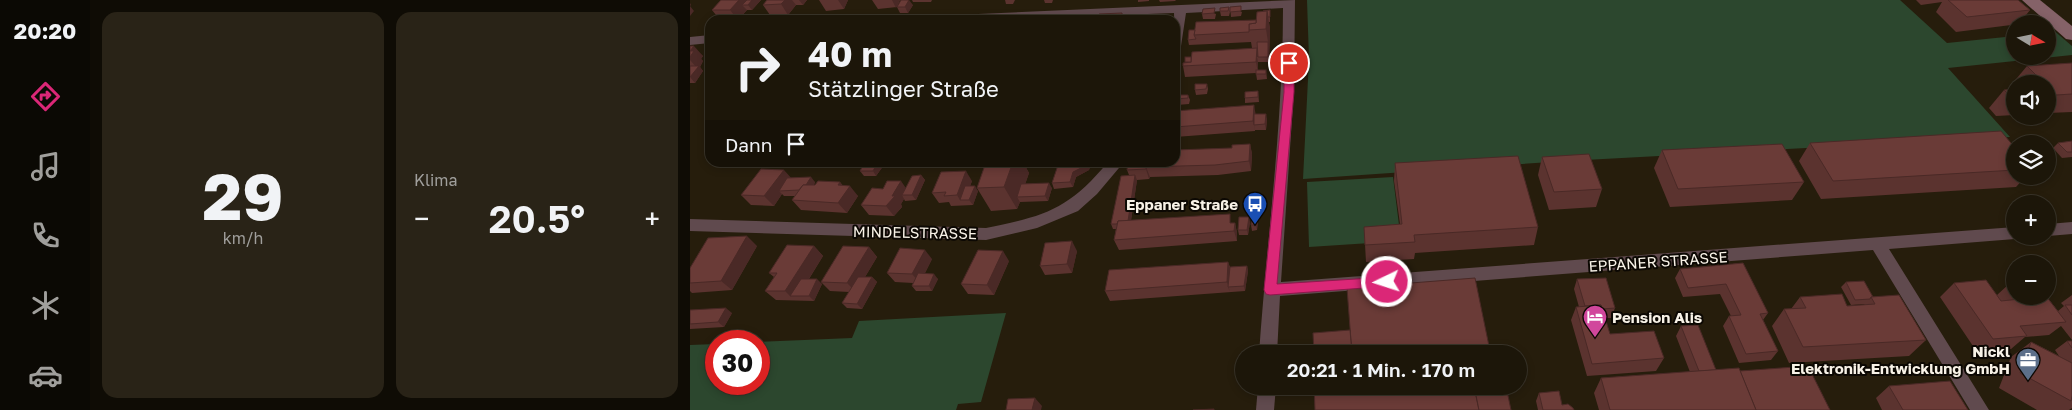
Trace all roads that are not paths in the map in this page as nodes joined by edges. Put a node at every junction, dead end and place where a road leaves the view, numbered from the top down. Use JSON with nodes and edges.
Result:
{"nodes":[{"id":1,"x":2030,"y":0,"type":"edge"},
{"id":2,"x":2046,"y":0,"type":"edge"},
{"id":3,"x":1289,"y":2,"type":"edge"},
{"id":4,"x":1180,"y":10,"type":"junction"},
{"id":5,"x":997,"y":15,"type":"edge"},
{"id":6,"x":1179,"y":15,"type":"edge"},
{"id":7,"x":2072,"y":22,"type":"edge"},
{"id":8,"x":2072,"y":35,"type":"edge"},
{"id":9,"x":705,"y":39,"type":"edge"},
{"id":10,"x":690,"y":40,"type":"edge"},
{"id":11,"x":1113,"y":167,"type":"edge"},
{"id":12,"x":690,"y":225,"type":"edge"},
{"id":13,"x":2072,"y":228,"type":"edge"},
{"id":14,"x":2056,"y":229,"type":"edge"},
{"id":15,"x":2006,"y":234,"type":"edge"},
{"id":16,"x":1878,"y":245,"type":"junction"},
{"id":17,"x":1270,"y":290,"type":"junction"},
{"id":18,"x":1268,"y":345,"type":"edge"},
{"id":19,"x":1267,"y":395,"type":"edge"},
{"id":20,"x":1266,"y":410,"type":"edge"},
{"id":21,"x":1980,"y":410,"type":"edge"}],
"edges":[{"from":1,"to":8,"type":"main road"},
{"from":2,"to":7,"type":"main road"},
{"from":3,"to":4,"type":"street"},
{"from":3,"to":17,"type":"street"},
{"from":4,"to":5,"type":"street"},
{"from":4,"to":6,"type":"street"},
{"from":9,"to":10,"type":"street"},
{"from":11,"to":12,"type":"street","name":"MINDELSTRASSE"},
{"from":13,"to":14,"type":"street"},
{"from":15,"to":16,"type":"street","name":"EPPANER STRASSE"},
{"from":16,"to":17,"type":"street","name":"EPPANER STRASSE"},
{"from":16,"to":21,"type":"street"},
{"from":17,"to":18,"type":"street"},
{"from":19,"to":20,"type":"street"}]}
